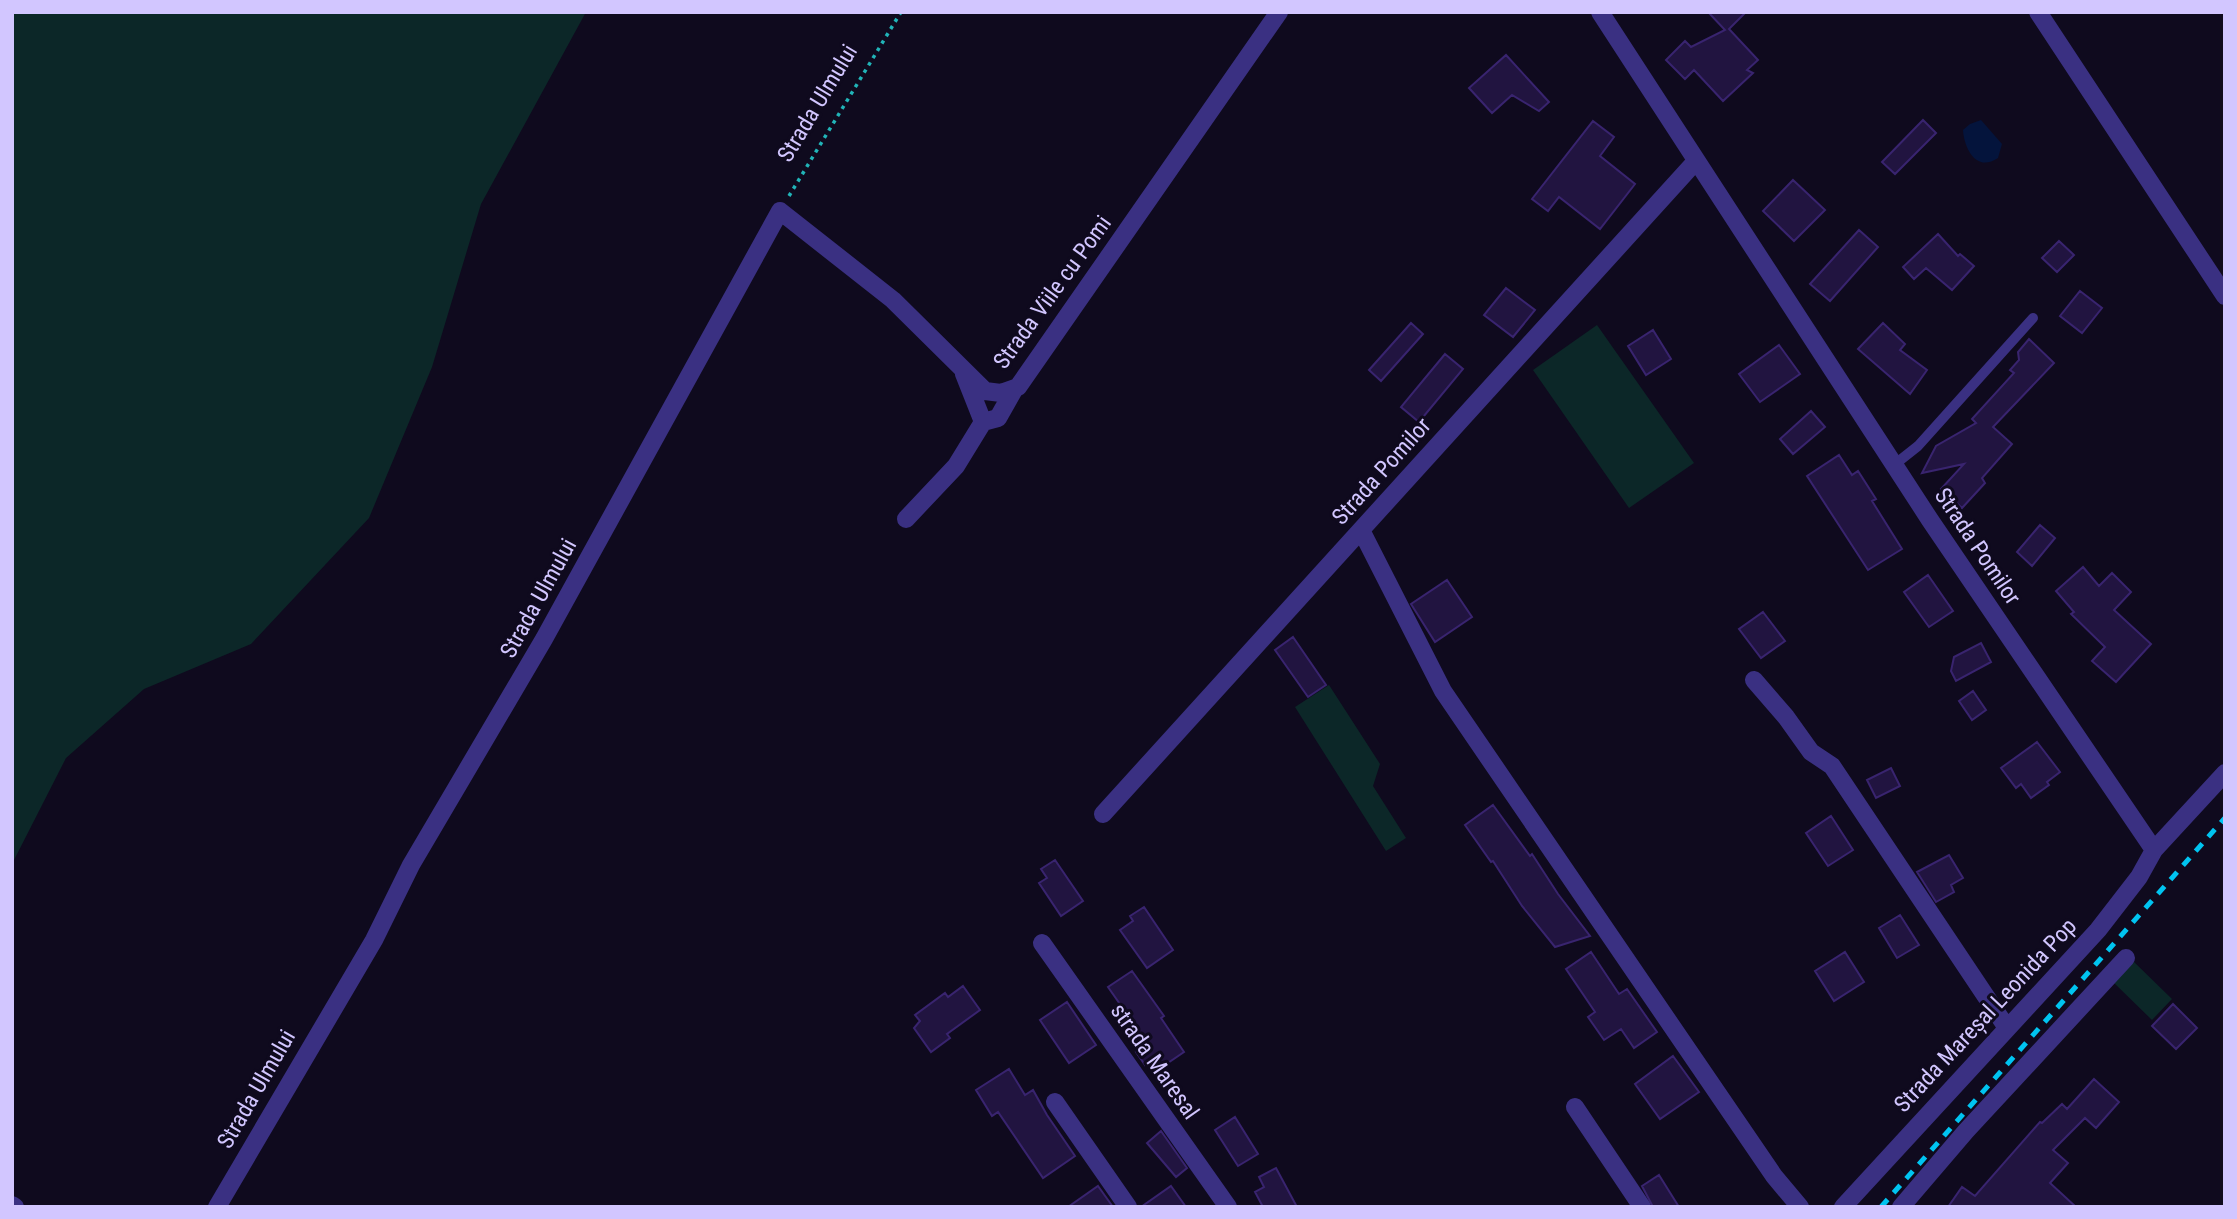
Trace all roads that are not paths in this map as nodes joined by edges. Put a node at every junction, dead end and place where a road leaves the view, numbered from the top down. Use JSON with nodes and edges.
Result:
{"nodes":[{"id":1,"x":1279,"y":12,"type":"edge"},
{"id":2,"x":1600,"y":12,"type":"edge"},
{"id":3,"x":2038,"y":12,"type":"edge"},
{"id":4,"x":1696,"y":161,"type":"junction"},
{"id":5,"x":780,"y":211,"type":"joint"},
{"id":6,"x":2225,"y":296,"type":"edge"},
{"id":7,"x":2033,"y":318,"type":"dead end"},
{"id":8,"x":961,"y":367,"type":"junction"},
{"id":9,"x":1015,"y":388,"type":"junction"},
{"id":10,"x":983,"y":422,"type":"junction"},
{"id":11,"x":1894,"y":465,"type":"junction"},
{"id":12,"x":906,"y":519,"type":"dead end"},
{"id":13,"x":1361,"y":530,"type":"junction"},
{"id":14,"x":1754,"y":680,"type":"dead end"},
{"id":15,"x":2225,"y":773,"type":"edge"},
{"id":16,"x":1102,"y":814,"type":"dead end"},
{"id":17,"x":2154,"y":850,"type":"junction"},
{"id":18,"x":1042,"y":943,"type":"dead end"},
{"id":19,"x":2126,"y":958,"type":"dead end"},
{"id":20,"x":2007,"y":1028,"type":"junction"},
{"id":21,"x":1055,"y":1102,"type":"dead end"},
{"id":22,"x":1575,"y":1107,"type":"dead end"},
{"id":23,"x":217,"y":1207,"type":"edge"},
{"id":24,"x":1128,"y":1207,"type":"edge"},
{"id":25,"x":1228,"y":1207,"type":"edge"},
{"id":26,"x":1642,"y":1207,"type":"edge"},
{"id":27,"x":1801,"y":1207,"type":"edge"},
{"id":28,"x":1843,"y":1207,"type":"edge"},
{"id":29,"x":1901,"y":1207,"type":"edge"}],
"edges":[{"from":1,"to":9,"type":"street","name":"Strada Viile cu Pomi"},
{"from":2,"to":4,"type":"street","name":"Strada Pomilor"},
{"from":3,"to":6,"type":"street"},
{"from":4,"to":11,"type":"street","name":"Strada Pomilor"},
{"from":4,"to":13,"type":"street","name":"Strada Pomilor"},
{"from":5,"to":8,"type":"street","name":"Strada Viile cu Pomi"},
{"from":5,"to":23,"type":"street","name":"Strada Ulmului"},
{"from":7,"to":11,"type":"lane"},
{"from":8,"to":9,"type":"street","name":"Strada Viile cu Pomi"},
{"from":8,"to":10,"type":"street"},
{"from":9,"to":10,"type":"street"},
{"from":10,"to":12,"type":"street"},
{"from":11,"to":17,"type":"street","name":"Strada Pomilor"},
{"from":13,"to":16,"type":"street","name":"Strada Pomilor"},
{"from":13,"to":27,"type":"street"},
{"from":14,"to":20,"type":"street"},
{"from":15,"to":17,"type":"street","name":"Strada Mareșal Leonida Pop"},
{"from":17,"to":20,"type":"street","name":"Strada Mareșal Leonida Pop"},
{"from":18,"to":25,"type":"street","name":"strada Maresal"},
{"from":19,"to":29,"type":"street"},
{"from":20,"to":28,"type":"street","name":"Strada Mareșal Leonida Pop"},
{"from":21,"to":24,"type":"street"},
{"from":22,"to":26,"type":"street"}]}
